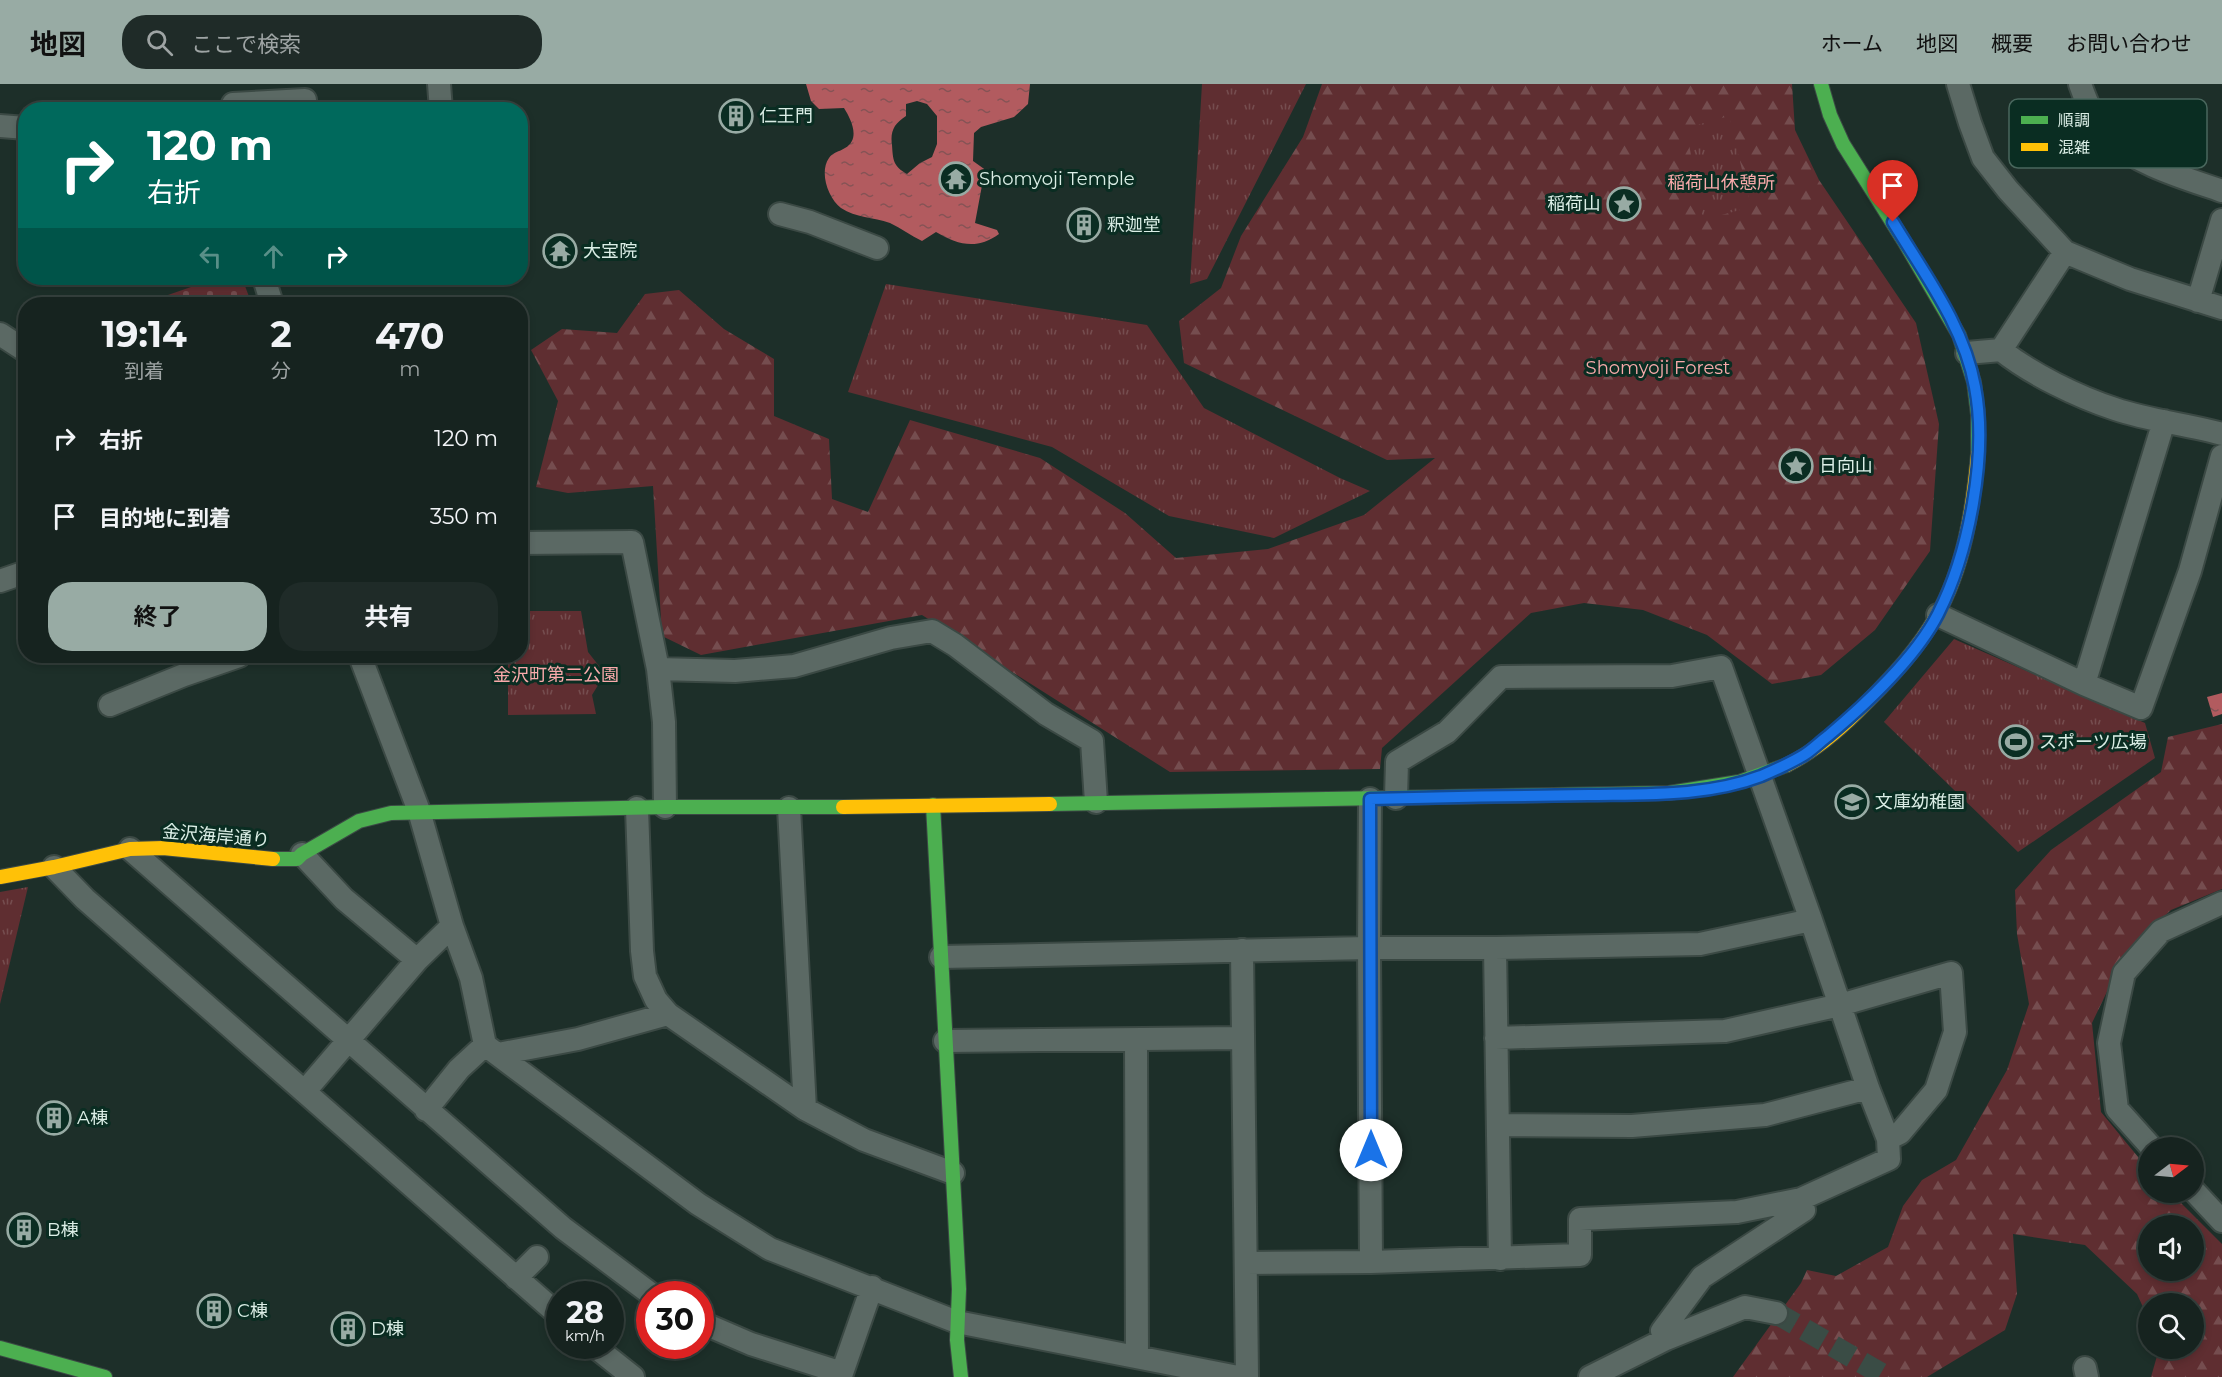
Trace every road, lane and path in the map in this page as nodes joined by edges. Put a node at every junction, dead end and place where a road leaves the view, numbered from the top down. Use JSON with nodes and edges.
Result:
{"nodes":[{"id":1,"x":439,"y":84,"type":"edge"},
{"id":2,"x":1821,"y":84,"type":"edge"},
{"id":3,"x":1958,"y":84,"type":"edge"},
{"id":4,"x":2080,"y":84,"type":"edge"},
{"id":5,"x":232,"y":99,"type":"edge"},
{"id":6,"x":2085,"y":99,"type":"edge"},
{"id":7,"x":305,"y":100,"type":"dead end"},
{"id":8,"x":440,"y":102,"type":"edge"},
{"id":9,"x":0,"y":126,"type":"edge"},
{"id":10,"x":18,"y":127,"type":"edge"},
{"id":11,"x":2161,"y":168,"type":"edge"},
{"id":12,"x":2222,"y":191,"type":"edge"},
{"id":13,"x":780,"y":214,"type":"dead end"},
{"id":14,"x":2222,"y":220,"type":"edge"},
{"id":15,"x":877,"y":248,"type":"dead end"},
{"id":16,"x":2065,"y":252,"type":"junction"},
{"id":17,"x":2198,"y":302,"type":"junction"},
{"id":18,"x":2222,"y":308,"type":"edge"},
{"id":19,"x":0,"y":334,"type":"edge"},
{"id":20,"x":18,"y":346,"type":"edge"},
{"id":21,"x":2001,"y":350,"type":"junction"},
{"id":22,"x":1966,"y":353,"type":"junction"},
{"id":23,"x":2164,"y":421,"type":"junction"},
{"id":24,"x":2222,"y":434,"type":"edge"},
{"id":25,"x":2222,"y":456,"type":"edge"},
{"id":26,"x":528,"y":543,"type":"edge"},
{"id":27,"x":18,"y":575,"type":"edge"},
{"id":28,"x":0,"y":581,"type":"edge"},
{"id":29,"x":1938,"y":615,"type":"junction"},
{"id":30,"x":219,"y":663,"type":"edge"},
{"id":31,"x":363,"y":663,"type":"edge"},
{"id":32,"x":658,"y":669,"type":"junction"},
{"id":33,"x":2084,"y":684,"type":"junction"},
{"id":34,"x":110,"y":705,"type":"dead end"},
{"id":35,"x":1760,"y":776,"type":"junction"},
{"id":36,"x":1396,"y":798,"type":"junction"},
{"id":37,"x":1370,"y":799,"type":"junction"},
{"id":38,"x":1096,"y":802,"type":"junction"},
{"id":39,"x":933,"y":805,"type":"junction"},
{"id":40,"x":665,"y":807,"type":"junction"},
{"id":41,"x":638,"y":808,"type":"junction"},
{"id":42,"x":789,"y":808,"type":"junction"},
{"id":43,"x":419,"y":811,"type":"junction"},
{"id":44,"x":130,"y":849,"type":"junction"},
{"id":45,"x":302,"y":854,"type":"junction"},
{"id":46,"x":54,"y":867,"type":"junction"},
{"id":47,"x":0,"y":877,"type":"edge"},
{"id":48,"x":2222,"y":903,"type":"edge"},
{"id":49,"x":1811,"y":920,"type":"junction"},
{"id":50,"x":452,"y":926,"type":"junction"},
{"id":51,"x":1369,"y":948,"type":"junction"},
{"id":52,"x":1495,"y":948,"type":"junction"},
{"id":53,"x":1242,"y":950,"type":"junction"},
{"id":54,"x":941,"y":957,"type":"junction"},
{"id":55,"x":417,"y":960,"type":"junction"},
{"id":56,"x":1839,"y":1005,"type":"junction"},
{"id":57,"x":668,"y":1014,"type":"junction"},
{"id":58,"x":1242,"y":1038,"type":"junction"},
{"id":59,"x":1496,"y":1038,"type":"junction"},
{"id":60,"x":350,"y":1040,"type":"junction"},
{"id":61,"x":1136,"y":1040,"type":"junction"},
{"id":62,"x":945,"y":1041,"type":"junction"},
{"id":63,"x":491,"y":1050,"type":"junction"},
{"id":64,"x":1868,"y":1088,"type":"junction"},
{"id":65,"x":305,"y":1091,"type":"junction"},
{"id":66,"x":805,"y":1109,"type":"junction"},
{"id":67,"x":426,"y":1110,"type":"junction"},
{"id":68,"x":1497,"y":1125,"type":"junction"},
{"id":69,"x":2142,"y":1137,"type":"edge"},
{"id":70,"x":1888,"y":1139,"type":"junction"},
{"id":71,"x":953,"y":1173,"type":"junction"},
{"id":72,"x":1801,"y":1199,"type":"junction"},
{"id":73,"x":2204,"y":1202,"type":"edge"},
{"id":74,"x":2222,"y":1221,"type":"edge"},
{"id":75,"x":537,"y":1257,"type":"dead end"},
{"id":76,"x":1500,"y":1258,"type":"junction"},
{"id":77,"x":1371,"y":1262,"type":"junction"},
{"id":78,"x":1246,"y":1263,"type":"junction"},
{"id":79,"x":516,"y":1278,"type":"junction"},
{"id":80,"x":636,"y":1283,"type":"edge"},
{"id":81,"x":872,"y":1287,"type":"junction"},
{"id":82,"x":546,"y":1304,"type":"edge"},
{"id":83,"x":1776,"y":1313,"type":"tunnel mouth"},
{"id":84,"x":957,"y":1322,"type":"junction"},
{"id":85,"x":714,"y":1328,"type":"edge"},
{"id":86,"x":1666,"y":1339,"type":"junction"},
{"id":87,"x":0,"y":1348,"type":"edge"},
{"id":88,"x":1137,"y":1357,"type":"junction"},
{"id":89,"x":610,"y":1359,"type":"edge"},
{"id":90,"x":1586,"y":1371,"type":"edge"},
{"id":91,"x":105,"y":1377,"type":"edge"},
{"id":92,"x":633,"y":1377,"type":"edge"},
{"id":93,"x":961,"y":1377,"type":"edge"},
{"id":94,"x":1238,"y":1377,"type":"edge"},
{"id":95,"x":1247,"y":1377,"type":"edge"}],
"edges":[{"from":1,"to":8,"type":"street"},
{"from":2,"to":22,"type":"street","name":"金沢海岸通り"},
{"from":3,"to":16,"type":"street"},
{"from":4,"to":6,"type":"street"},
{"from":5,"to":7,"type":"street"},
{"from":9,"to":10,"type":"street"},
{"from":11,"to":12,"type":"street"},
{"from":13,"to":15,"type":"street"},
{"from":14,"to":17,"type":"street"},
{"from":16,"to":17,"type":"street"},
{"from":16,"to":21,"type":"street"},
{"from":17,"to":18,"type":"street"},
{"from":19,"to":20,"type":"street"},
{"from":21,"to":22,"type":"street"},
{"from":21,"to":23,"type":"street"},
{"from":22,"to":29,"type":"street","name":"金沢海岸通り"},
{"from":23,"to":24,"type":"street"},
{"from":23,"to":33,"type":"street"},
{"from":25,"to":33,"type":"street"},
{"from":26,"to":32,"type":"street"},
{"from":27,"to":28,"type":"street"},
{"from":29,"to":33,"type":"street"},
{"from":29,"to":35,"type":"street","name":"金沢海岸通り"},
{"from":30,"to":34,"type":"street"},
{"from":31,"to":43,"type":"street"},
{"from":32,"to":38,"type":"street"},
{"from":32,"to":40,"type":"street"},
{"from":35,"to":36,"type":"street","name":"金沢海岸通り"},
{"from":35,"to":36,"type":"street"},
{"from":35,"to":49,"type":"street"},
{"from":36,"to":37,"type":"street","name":"金沢海岸通り"},
{"from":37,"to":38,"type":"street","name":"金沢海岸通り"},
{"from":37,"to":51,"type":"street"},
{"from":38,"to":39,"type":"street","name":"金沢海岸通り"},
{"from":39,"to":42,"type":"street","name":"金沢海岸通り"},
{"from":39,"to":54,"type":"street"},
{"from":40,"to":41,"type":"street","name":"金沢海岸通り"},
{"from":40,"to":42,"type":"street","name":"金沢海岸通り"},
{"from":41,"to":43,"type":"street","name":"金沢海岸通り"},
{"from":41,"to":57,"type":"street"},
{"from":42,"to":66,"type":"street"},
{"from":43,"to":45,"type":"street","name":"金沢海岸通り"},
{"from":43,"to":50,"type":"street"},
{"from":44,"to":45,"type":"street","name":"金沢海岸通り"},
{"from":44,"to":46,"type":"street","name":"金沢海岸通り"},
{"from":44,"to":60,"type":"street"},
{"from":45,"to":55,"type":"street"},
{"from":46,"to":47,"type":"street","name":"金沢海岸通り"},
{"from":46,"to":65,"type":"street"},
{"from":48,"to":69,"type":"street"},
{"from":49,"to":52,"type":"street"},
{"from":49,"to":56,"type":"street"},
{"from":50,"to":55,"type":"street"},
{"from":50,"to":63,"type":"street"},
{"from":51,"to":52,"type":"street"},
{"from":51,"to":53,"type":"street"},
{"from":51,"to":77,"type":"street"},
{"from":52,"to":59,"type":"street"},
{"from":53,"to":54,"type":"street"},
{"from":53,"to":58,"type":"street"},
{"from":54,"to":62,"type":"street"},
{"from":55,"to":60,"type":"street"},
{"from":56,"to":59,"type":"street"},
{"from":56,"to":64,"type":"street"},
{"from":56,"to":70,"type":"street"},
{"from":57,"to":63,"type":"street"},
{"from":57,"to":66,"type":"street"},
{"from":58,"to":61,"type":"street"},
{"from":58,"to":78,"type":"street"},
{"from":59,"to":68,"type":"street"},
{"from":60,"to":65,"type":"street"},
{"from":60,"to":67,"type":"street"},
{"from":61,"to":62,"type":"street"},
{"from":61,"to":88,"type":"street"},
{"from":62,"to":71,"type":"street"},
{"from":63,"to":67,"type":"street"},
{"from":63,"to":81,"type":"street"},
{"from":64,"to":68,"type":"street"},
{"from":64,"to":70,"type":"street"},
{"from":65,"to":79,"type":"street"},
{"from":66,"to":71,"type":"street"},
{"from":67,"to":80,"type":"street"},
{"from":68,"to":76,"type":"street"},
{"from":70,"to":72,"type":"street"},
{"from":71,"to":84,"type":"street"},
{"from":72,"to":76,"type":"street"},
{"from":72,"to":86,"type":"street"},
{"from":73,"to":74,"type":"street"},
{"from":75,"to":79,"type":"street"},
{"from":76,"to":77,"type":"street"},
{"from":77,"to":78,"type":"street"},
{"from":78,"to":95,"type":"street"},
{"from":79,"to":82,"type":"street"},
{"from":81,"to":84,"type":"street"},
{"from":81,"to":85,"type":"street"},
{"from":83,"to":86,"type":"street"},
{"from":84,"to":88,"type":"street"},
{"from":84,"to":93,"type":"street"},
{"from":86,"to":90,"type":"street"},
{"from":87,"to":91,"type":"street"},
{"from":88,"to":94,"type":"street"},
{"from":89,"to":92,"type":"street"}]}
